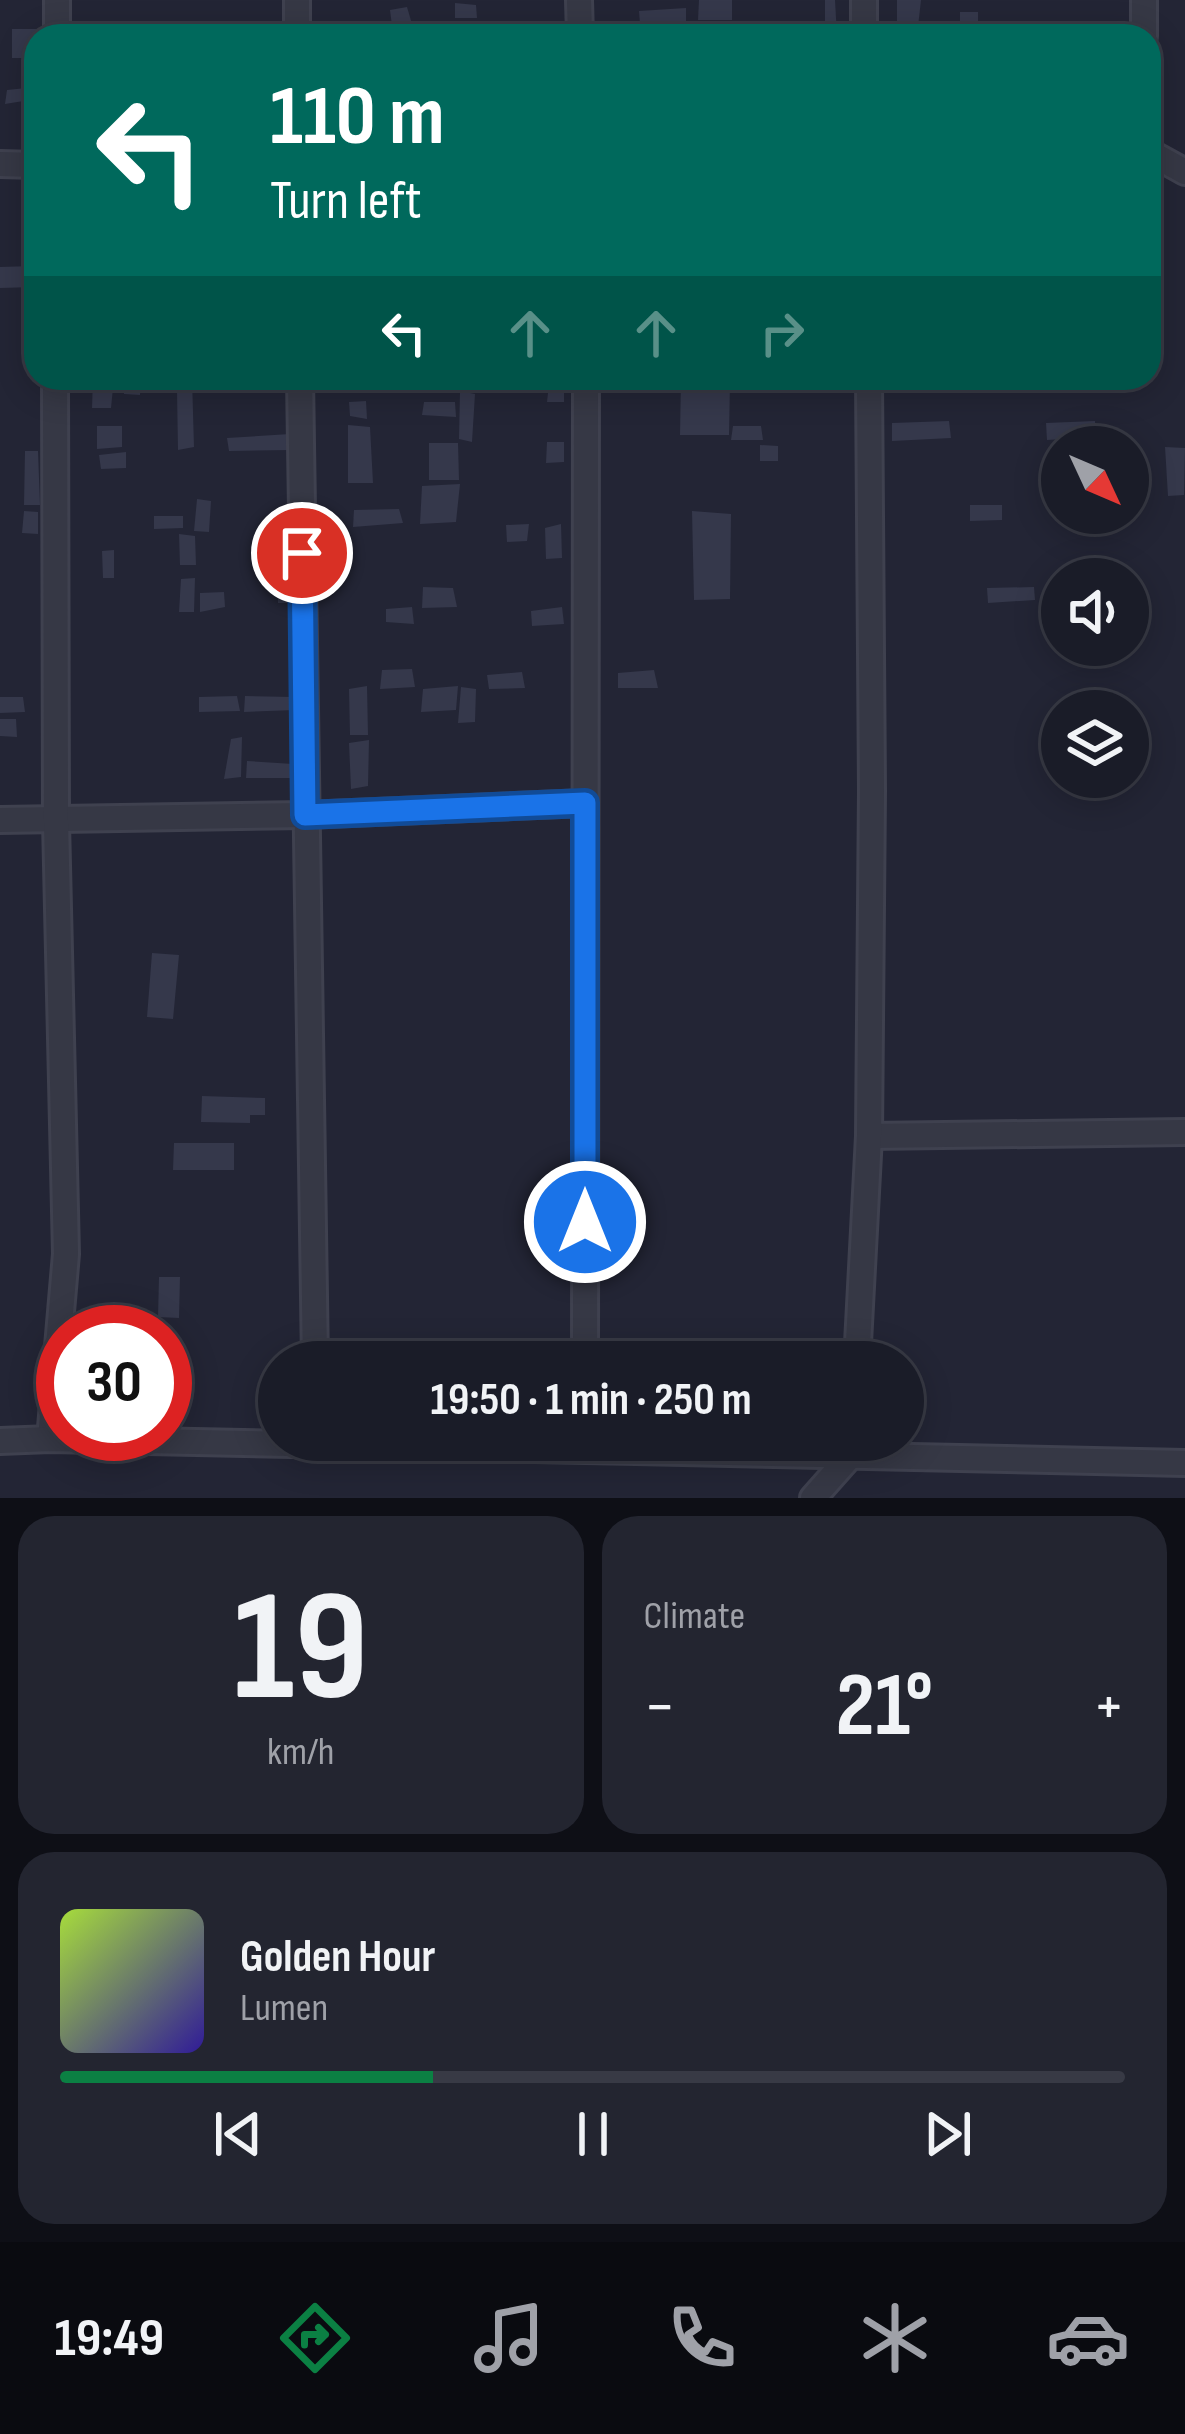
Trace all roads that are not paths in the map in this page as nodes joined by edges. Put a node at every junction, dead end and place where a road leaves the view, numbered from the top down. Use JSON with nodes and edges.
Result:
{"nodes":[{"id":1,"x":56,"y":390,"type":"edge"},
{"id":2,"x":300,"y":390,"type":"edge"},
{"id":3,"x":586,"y":390,"type":"edge"},
{"id":4,"x":869,"y":390,"type":"edge"},
{"id":5,"x":585,"y":803,"type":"junction"},
{"id":6,"x":305,"y":815,"type":"junction"},
{"id":7,"x":0,"y":820,"type":"edge"},
{"id":8,"x":56,"y":821,"type":"junction"},
{"id":9,"x":1185,"y":1132,"type":"edge"},
{"id":10,"x":869,"y":1136,"type":"junction"},
{"id":11,"x":62,"y":1305,"type":"edge"},
{"id":12,"x":315,"y":1341,"type":"edge"},
{"id":13,"x":585,"y":1341,"type":"edge"},
{"id":14,"x":857,"y":1341,"type":"edge"},
{"id":15,"x":36,"y":1440,"type":"edge"},
{"id":16,"x":0,"y":1441,"type":"edge"},
{"id":17,"x":192,"y":1441,"type":"edge"},
{"id":18,"x":258,"y":1442,"type":"edge"},
{"id":19,"x":924,"y":1450,"type":"edge"},
{"id":20,"x":841,"y":1461,"type":"edge"},
{"id":21,"x":1185,"y":1463,"type":"edge"},
{"id":22,"x":813,"y":1498,"type":"edge"}],
"edges":[{"from":1,"to":8,"type":"street"},
{"from":2,"to":6,"type":"street"},
{"from":3,"to":5,"type":"street"},
{"from":4,"to":10,"type":"street"},
{"from":5,"to":6,"type":"street"},
{"from":5,"to":13,"type":"street"},
{"from":6,"to":8,"type":"street"},
{"from":6,"to":12,"type":"street"},
{"from":7,"to":8,"type":"street"},
{"from":8,"to":11,"type":"street"},
{"from":9,"to":10,"type":"street"},
{"from":10,"to":14,"type":"street"},
{"from":15,"to":16,"type":"street"},
{"from":17,"to":18,"type":"street"},
{"from":19,"to":21,"type":"street"},
{"from":20,"to":22,"type":"street"}]}
